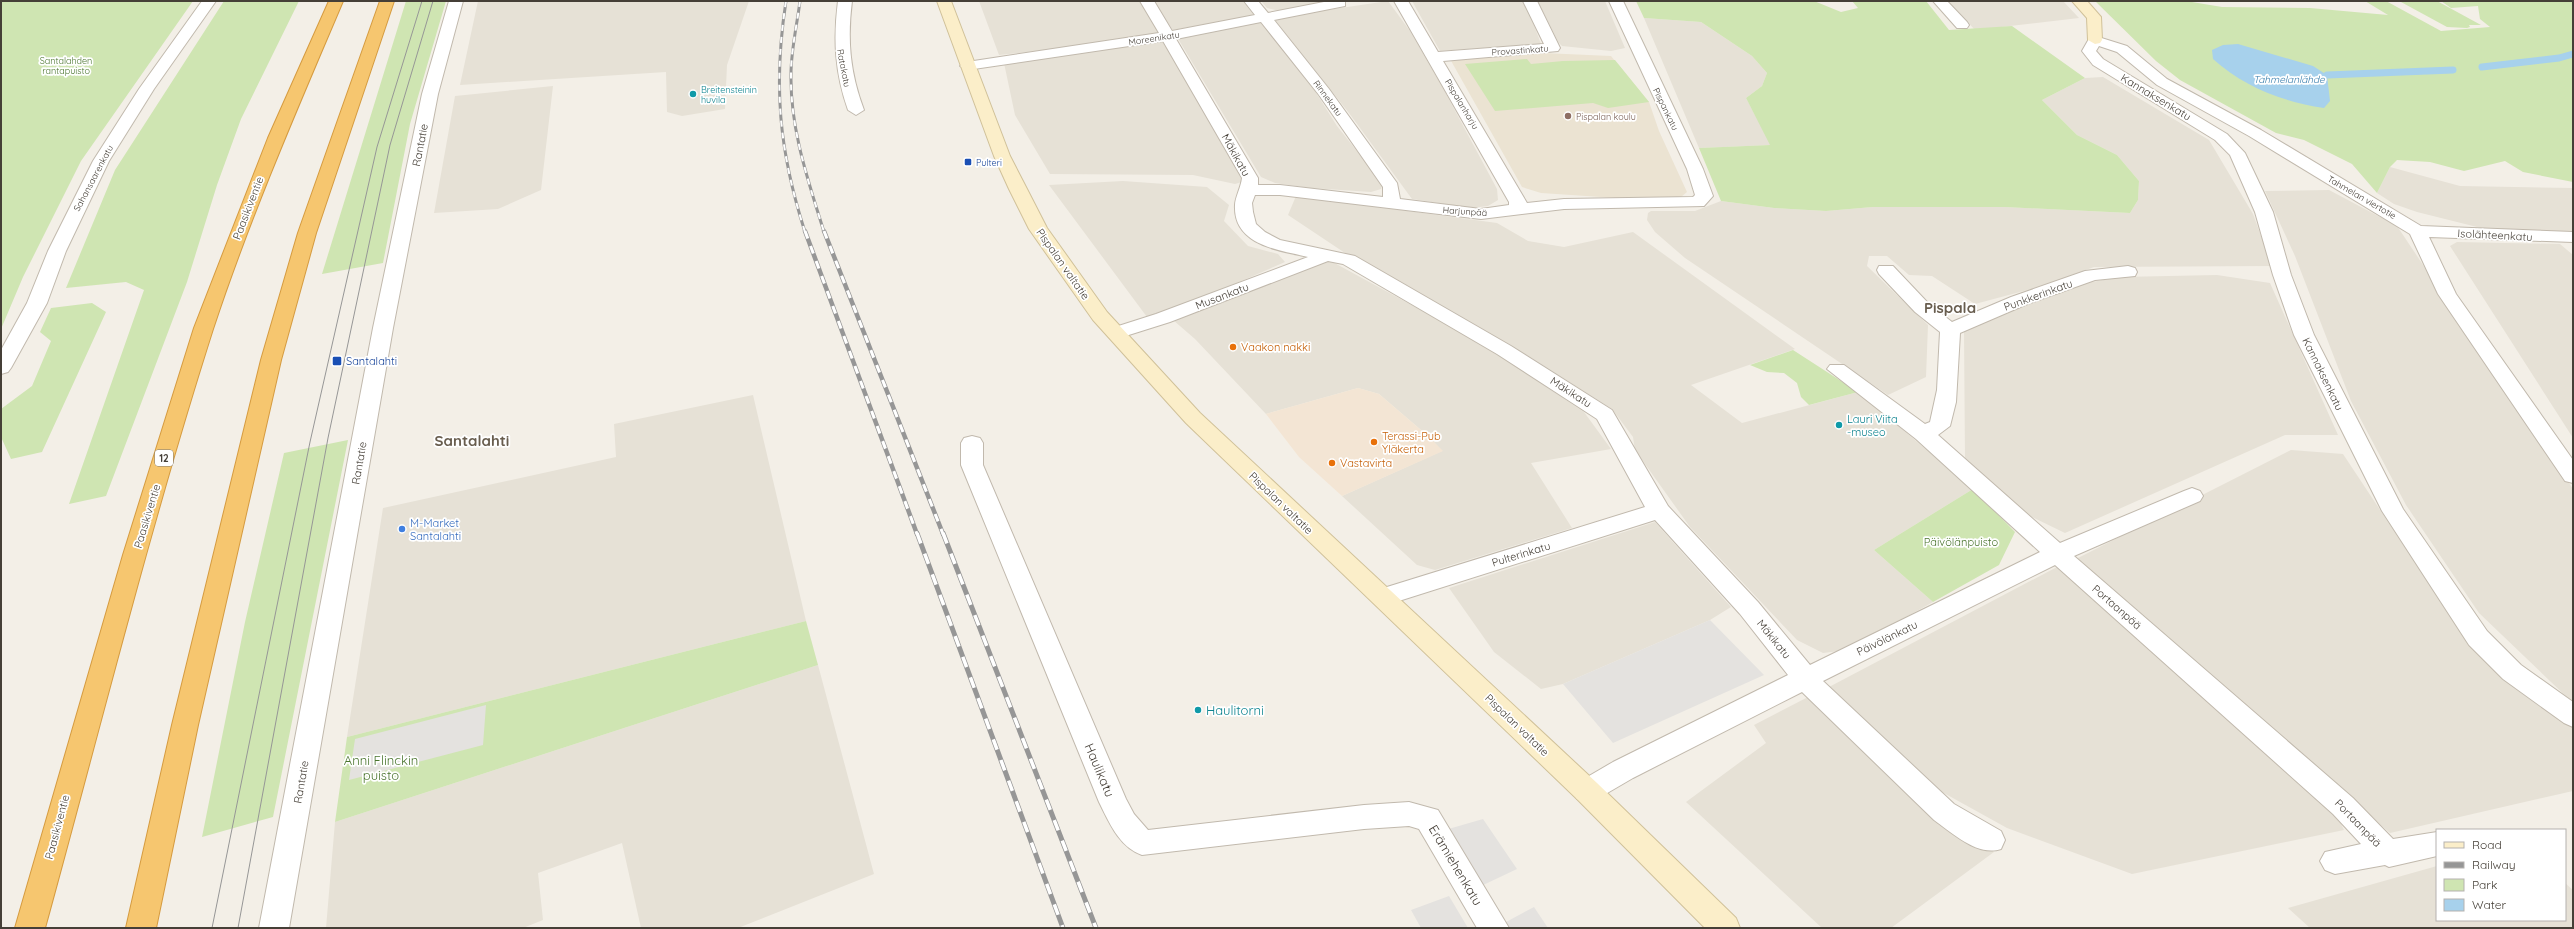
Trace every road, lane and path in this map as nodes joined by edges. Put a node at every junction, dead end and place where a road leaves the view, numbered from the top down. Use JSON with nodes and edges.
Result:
{"nodes":[{"id":1,"x":209,"y":1,"type":"edge"},
{"id":2,"x":336,"y":1,"type":"edge"},
{"id":3,"x":387,"y":1,"type":"edge"},
{"id":4,"x":456,"y":1,"type":"edge"},
{"id":5,"x":845,"y":1,"type":"edge"},
{"id":6,"x":944,"y":1,"type":"edge"},
{"id":7,"x":1147,"y":1,"type":"edge"},
{"id":8,"x":1252,"y":1,"type":"edge"},
{"id":9,"x":1401,"y":1,"type":"edge"},
{"id":10,"x":1530,"y":1,"type":"edge"},
{"id":11,"x":1616,"y":1,"type":"edge"},
{"id":12,"x":1940,"y":1,"type":"edge"},
{"id":13,"x":2079,"y":1,"type":"edge"},
{"id":14,"x":1340,"y":3,"type":"dead end"},
{"id":15,"x":1264,"y":17,"type":"junction"},
{"id":16,"x":1962,"y":25,"type":"dead end"},
{"id":17,"x":1168,"y":36,"type":"junction"},
{"id":18,"x":2095,"y":40,"type":"junction"},
{"id":19,"x":1435,"y":57,"type":"junction"},
{"id":20,"x":967,"y":66,"type":"junction"},
{"id":21,"x":856,"y":110,"type":"dead end"},
{"id":22,"x":1249,"y":190,"type":"junction"},
{"id":23,"x":1392,"y":203,"type":"junction"},
{"id":24,"x":1682,"y":203,"type":"joint"},
{"id":25,"x":1518,"y":209,"type":"junction"},
{"id":26,"x":2417,"y":232,"type":"junction"},
{"id":27,"x":2573,"y":238,"type":"edge"},
{"id":28,"x":1328,"y":254,"type":"junction"},
{"id":29,"x":1886,"y":270,"type":"dead end"},
{"id":30,"x":2128,"y":272,"type":"dead end"},
{"id":31,"x":1950,"y":330,"type":"junction"},
{"id":32,"x":1116,"y":333,"type":"junction"},
{"id":33,"x":1,"y":368,"type":"edge"},
{"id":34,"x":1837,"y":369,"type":"dead end"},
{"id":35,"x":1924,"y":434,"type":"junction"},
{"id":36,"x":972,"y":443,"type":"dead end"},
{"id":37,"x":2573,"y":476,"type":"edge"},
{"id":38,"x":2192,"y":496,"type":"dead end"},
{"id":39,"x":1659,"y":511,"type":"junction"},
{"id":40,"x":2057,"y":554,"type":"junction"},
{"id":41,"x":1383,"y":597,"type":"junction"},
{"id":42,"x":1806,"y":678,"type":"junction"},
{"id":43,"x":2573,"y":716,"type":"edge"},
{"id":44,"x":1587,"y":791,"type":"junction"},
{"id":45,"x":1409,"y":814,"type":"joint"},
{"id":46,"x":1992,"y":840,"type":"dead end"},
{"id":47,"x":2436,"y":844,"type":"edge"},
{"id":48,"x":2389,"y":854,"type":"junction"},
{"id":49,"x":2335,"y":861,"type":"dead end"},
{"id":50,"x":30,"y":928,"type":"edge"},
{"id":51,"x":141,"y":928,"type":"edge"},
{"id":52,"x":274,"y":928,"type":"edge"},
{"id":53,"x":1494,"y":928,"type":"edge"},
{"id":54,"x":1725,"y":928,"type":"edge"}],
"edges":[{"from":1,"to":33,"type":"street","name":"Sahansaarenkatu"},
{"from":2,"to":50,"type":"highway","name":"Paasikiventie","number":"12"},
{"from":3,"to":51,"type":"highway"},
{"from":4,"to":52,"type":"street","name":"Rantatie"},
{"from":5,"to":21,"type":"street","name":"Ratakatu"},
{"from":6,"to":20,"type":"main road","name":"Pispalan valtatie"},
{"from":7,"to":17,"type":"street","name":"Mäkikatu"},
{"from":8,"to":15,"type":"street","name":"Rinnekatu"},
{"from":9,"to":19,"type":"street","name":"Pispalanharju"},
{"from":10,"to":19,"type":"street","name":"Provastinkatu"},
{"from":11,"to":24,"type":"street","name":"Pispankatu"},
{"from":12,"to":16,"type":"street"},
{"from":13,"to":18,"type":"main road"},
{"from":14,"to":15,"type":"street","name":"Moreenikatu"},
{"from":15,"to":17,"type":"street","name":"Moreenikatu"},
{"from":15,"to":23,"type":"street","name":"Rinnekatu"},
{"from":17,"to":20,"type":"street","name":"Moreenikatu"},
{"from":17,"to":22,"type":"street","name":"Mäkikatu"},
{"from":18,"to":26,"type":"street","name":"Tahmelan viertotie"},
{"from":18,"to":43,"type":"street","name":"Kannaksenkatu"},
{"from":19,"to":25,"type":"street","name":"Pispalanharju"},
{"from":20,"to":32,"type":"main road","name":"Pispalan valtatie"},
{"from":22,"to":23,"type":"street","name":"Harjunpää"},
{"from":22,"to":28,"type":"street","name":"Mäkikatu"},
{"from":23,"to":25,"type":"street","name":"Harjunpää"},
{"from":24,"to":25,"type":"street","name":"Harjunpää"},
{"from":26,"to":27,"type":"street","name":"Isolähteenkatu"},
{"from":26,"to":37,"type":"street"},
{"from":28,"to":32,"type":"street","name":"Musankatu"},
{"from":28,"to":39,"type":"street","name":"Mäkikatu"},
{"from":29,"to":31,"type":"street"},
{"from":30,"to":31,"type":"street","name":"Punkkerinkatu"},
{"from":31,"to":35,"type":"street"},
{"from":32,"to":41,"type":"main road","name":"Pispalan valtatie"},
{"from":34,"to":35,"type":"street","name":"Portaanpää"},
{"from":35,"to":40,"type":"street","name":"Portaanpää"},
{"from":36,"to":45,"type":"street","name":"Haulikatu"},
{"from":38,"to":40,"type":"street","name":"Päivölänkatu"},
{"from":39,"to":41,"type":"street","name":"Pulterinkatu"},
{"from":39,"to":42,"type":"street","name":"Mäkikatu"},
{"from":40,"to":42,"type":"street","name":"Päivölänkatu"},
{"from":40,"to":48,"type":"street","name":"Portaanpää"},
{"from":41,"to":44,"type":"main road","name":"Pispalan valtatie"},
{"from":42,"to":44,"type":"street","name":"Päivölänkatu"},
{"from":42,"to":46,"type":"street","name":"Mäkikatu"},
{"from":44,"to":54,"type":"main road","name":"Pispalan valtatie"},
{"from":45,"to":53,"type":"street","name":"Erämiehenkatu"},
{"from":47,"to":48,"type":"street","name":"Portaanpää"},
{"from":48,"to":49,"type":"street","name":"Portaanpää"}]}
